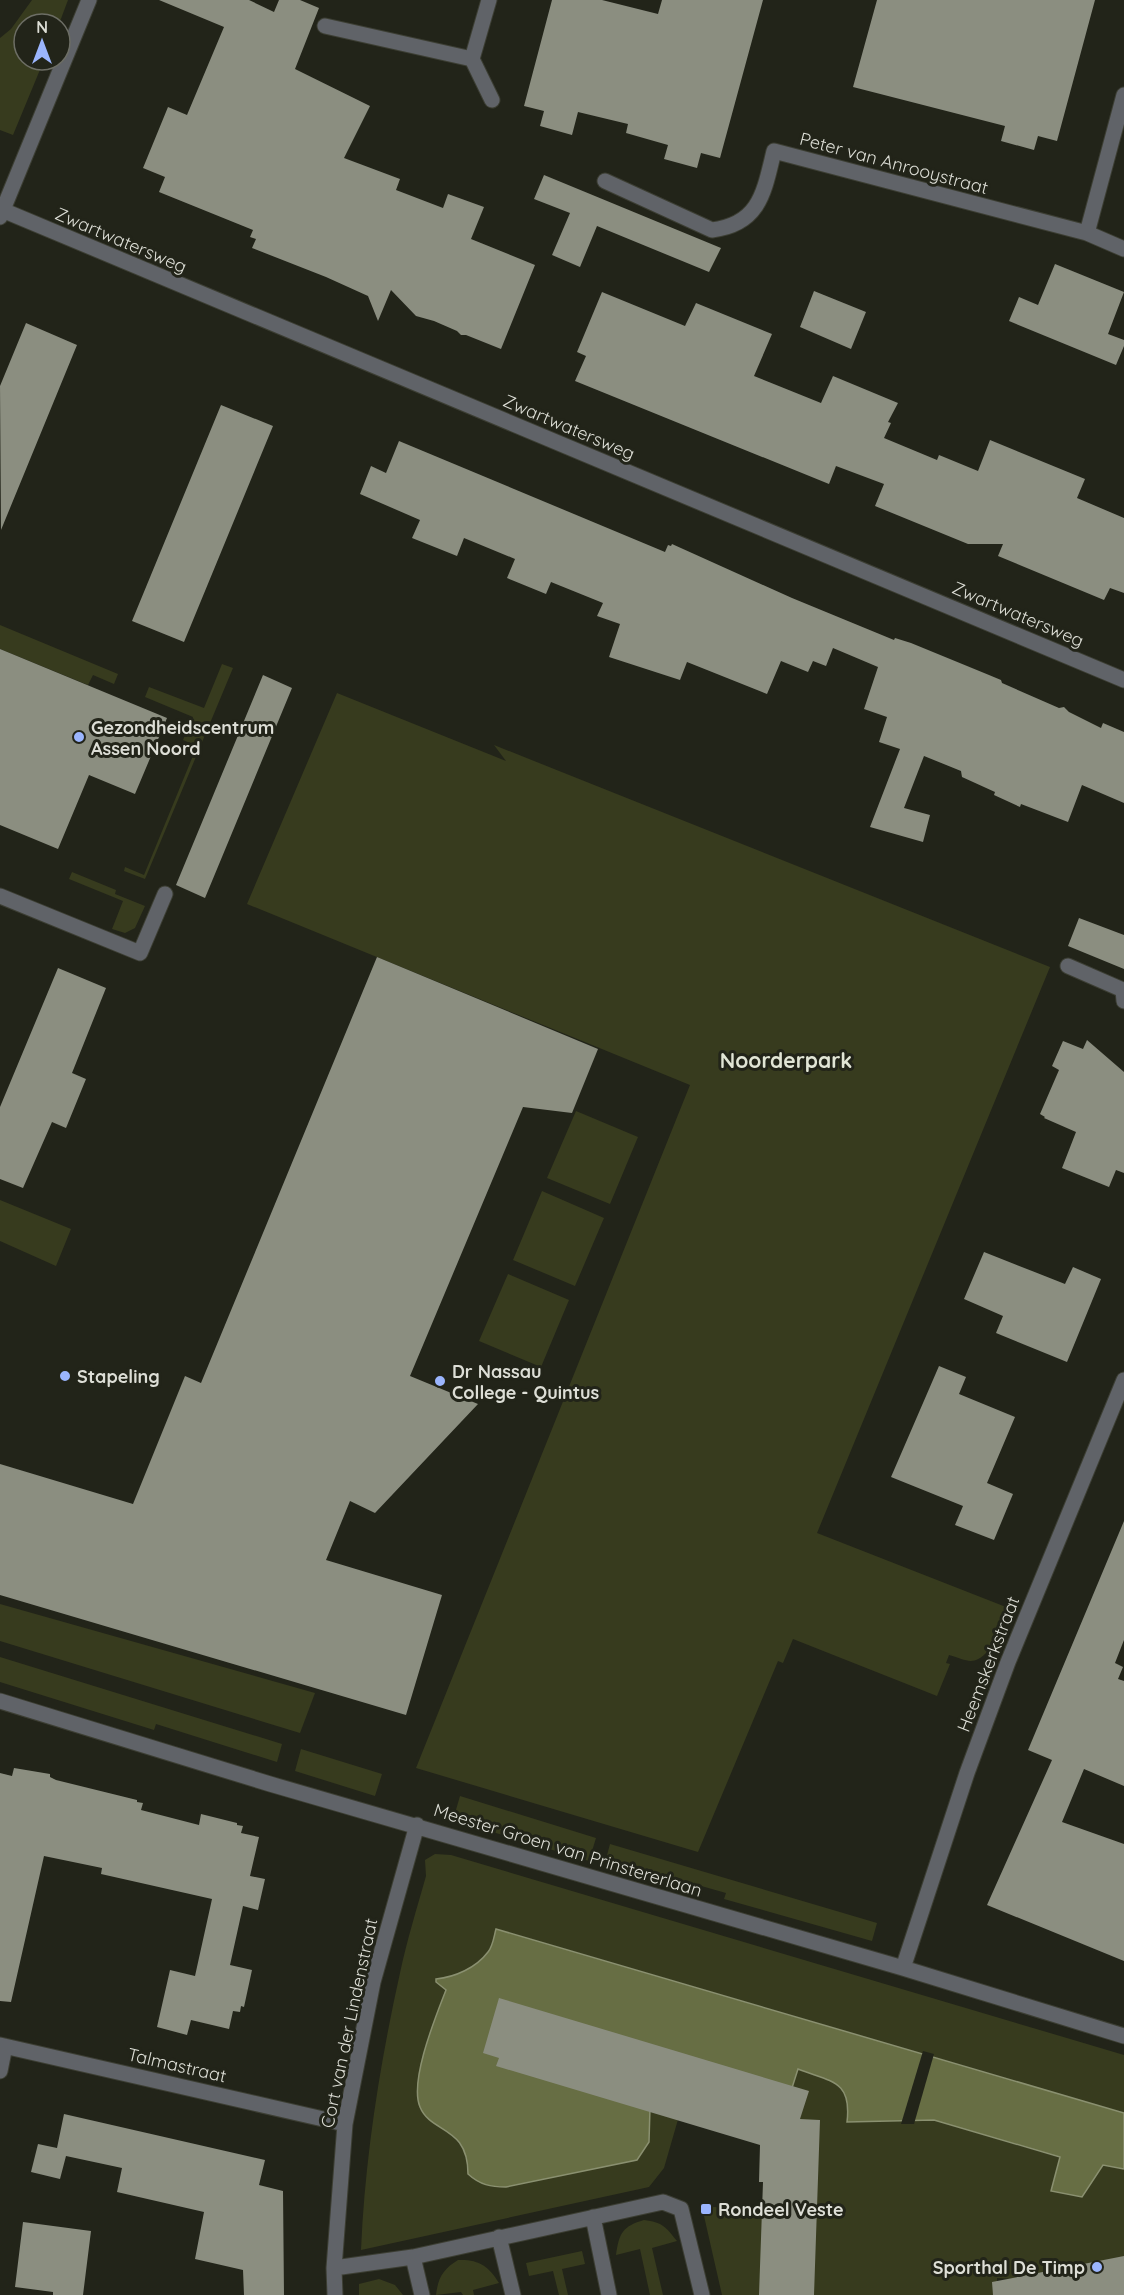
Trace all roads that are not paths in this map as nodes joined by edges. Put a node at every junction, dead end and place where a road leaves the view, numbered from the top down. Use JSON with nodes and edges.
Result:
{"nodes":[{"id":1,"x":89,"y":0,"type":"edge"},
{"id":2,"x":489,"y":0,"type":"edge"},
{"id":3,"x":325,"y":26,"type":"dead end"},
{"id":4,"x":472,"y":59,"type":"junction"},
{"id":5,"x":1124,"y":95,"type":"edge"},
{"id":6,"x":492,"y":100,"type":"dead end"},
{"id":7,"x":604,"y":181,"type":"dead end"},
{"id":8,"x":1,"y":212,"type":"edge"},
{"id":9,"x":1087,"y":233,"type":"junction"},
{"id":10,"x":1124,"y":249,"type":"edge"},
{"id":11,"x":1124,"y":680,"type":"edge"},
{"id":12,"x":165,"y":894,"type":"dead end"},
{"id":13,"x":0,"y":896,"type":"edge"},
{"id":14,"x":1068,"y":966,"type":"dead end"},
{"id":15,"x":1124,"y":1001,"type":"edge"},
{"id":16,"x":1124,"y":1380,"type":"edge"},
{"id":17,"x":0,"y":1701,"type":"edge"},
{"id":18,"x":417,"y":1825,"type":"junction"},
{"id":19,"x":903,"y":1968,"type":"junction"},
{"id":20,"x":1124,"y":2036,"type":"edge"},
{"id":21,"x":3,"y":2045,"type":"edge"},
{"id":22,"x":0,"y":2071,"type":"edge"},
{"id":23,"x":345,"y":2124,"type":"junction"},
{"id":24,"x":593,"y":2217,"type":"junction"},
{"id":25,"x":499,"y":2237,"type":"junction"},
{"id":26,"x":413,"y":2257,"type":"junction"},
{"id":27,"x":334,"y":2268,"type":"junction"},
{"id":28,"x":335,"y":2295,"type":"edge"},
{"id":29,"x":422,"y":2295,"type":"edge"},
{"id":30,"x":513,"y":2295,"type":"edge"},
{"id":31,"x":609,"y":2295,"type":"edge"},
{"id":32,"x":702,"y":2295,"type":"edge"}],
"edges":[{"from":1,"to":8,"type":"street"},
{"from":2,"to":4,"type":"street"},
{"from":3,"to":4,"type":"street"},
{"from":4,"to":6,"type":"street"},
{"from":5,"to":9,"type":"street"},
{"from":7,"to":9,"type":"street","name":"Peter van Anrooystraat"},
{"from":8,"to":11,"type":"street","name":"Zwartwatersweg"},
{"from":9,"to":10,"type":"street","name":"Peter van Anrooystraat"},
{"from":12,"to":13,"type":"street"},
{"from":14,"to":15,"type":"street"},
{"from":16,"to":19,"type":"street","name":"Heemskerkstraat"},
{"from":17,"to":18,"type":"street","name":"Meester Groen van Prinstererlaan"},
{"from":18,"to":19,"type":"street","name":"Meester Groen van Prinstererlaan"},
{"from":18,"to":23,"type":"street","name":"Cort van der Lindenstraat"},
{"from":19,"to":20,"type":"street","name":"Meester Groen van Prinstererlaan"},
{"from":21,"to":22,"type":"street"},
{"from":21,"to":23,"type":"street","name":"Talmastraat"},
{"from":23,"to":27,"type":"street","name":"Cort van der Lindenstraat"},
{"from":24,"to":25,"type":"street"},
{"from":24,"to":31,"type":"street"},
{"from":24,"to":32,"type":"street"},
{"from":25,"to":26,"type":"street"},
{"from":25,"to":30,"type":"street"},
{"from":26,"to":27,"type":"street"},
{"from":26,"to":29,"type":"street"},
{"from":27,"to":28,"type":"street","name":"Cort van der Lindenstraat"}]}
